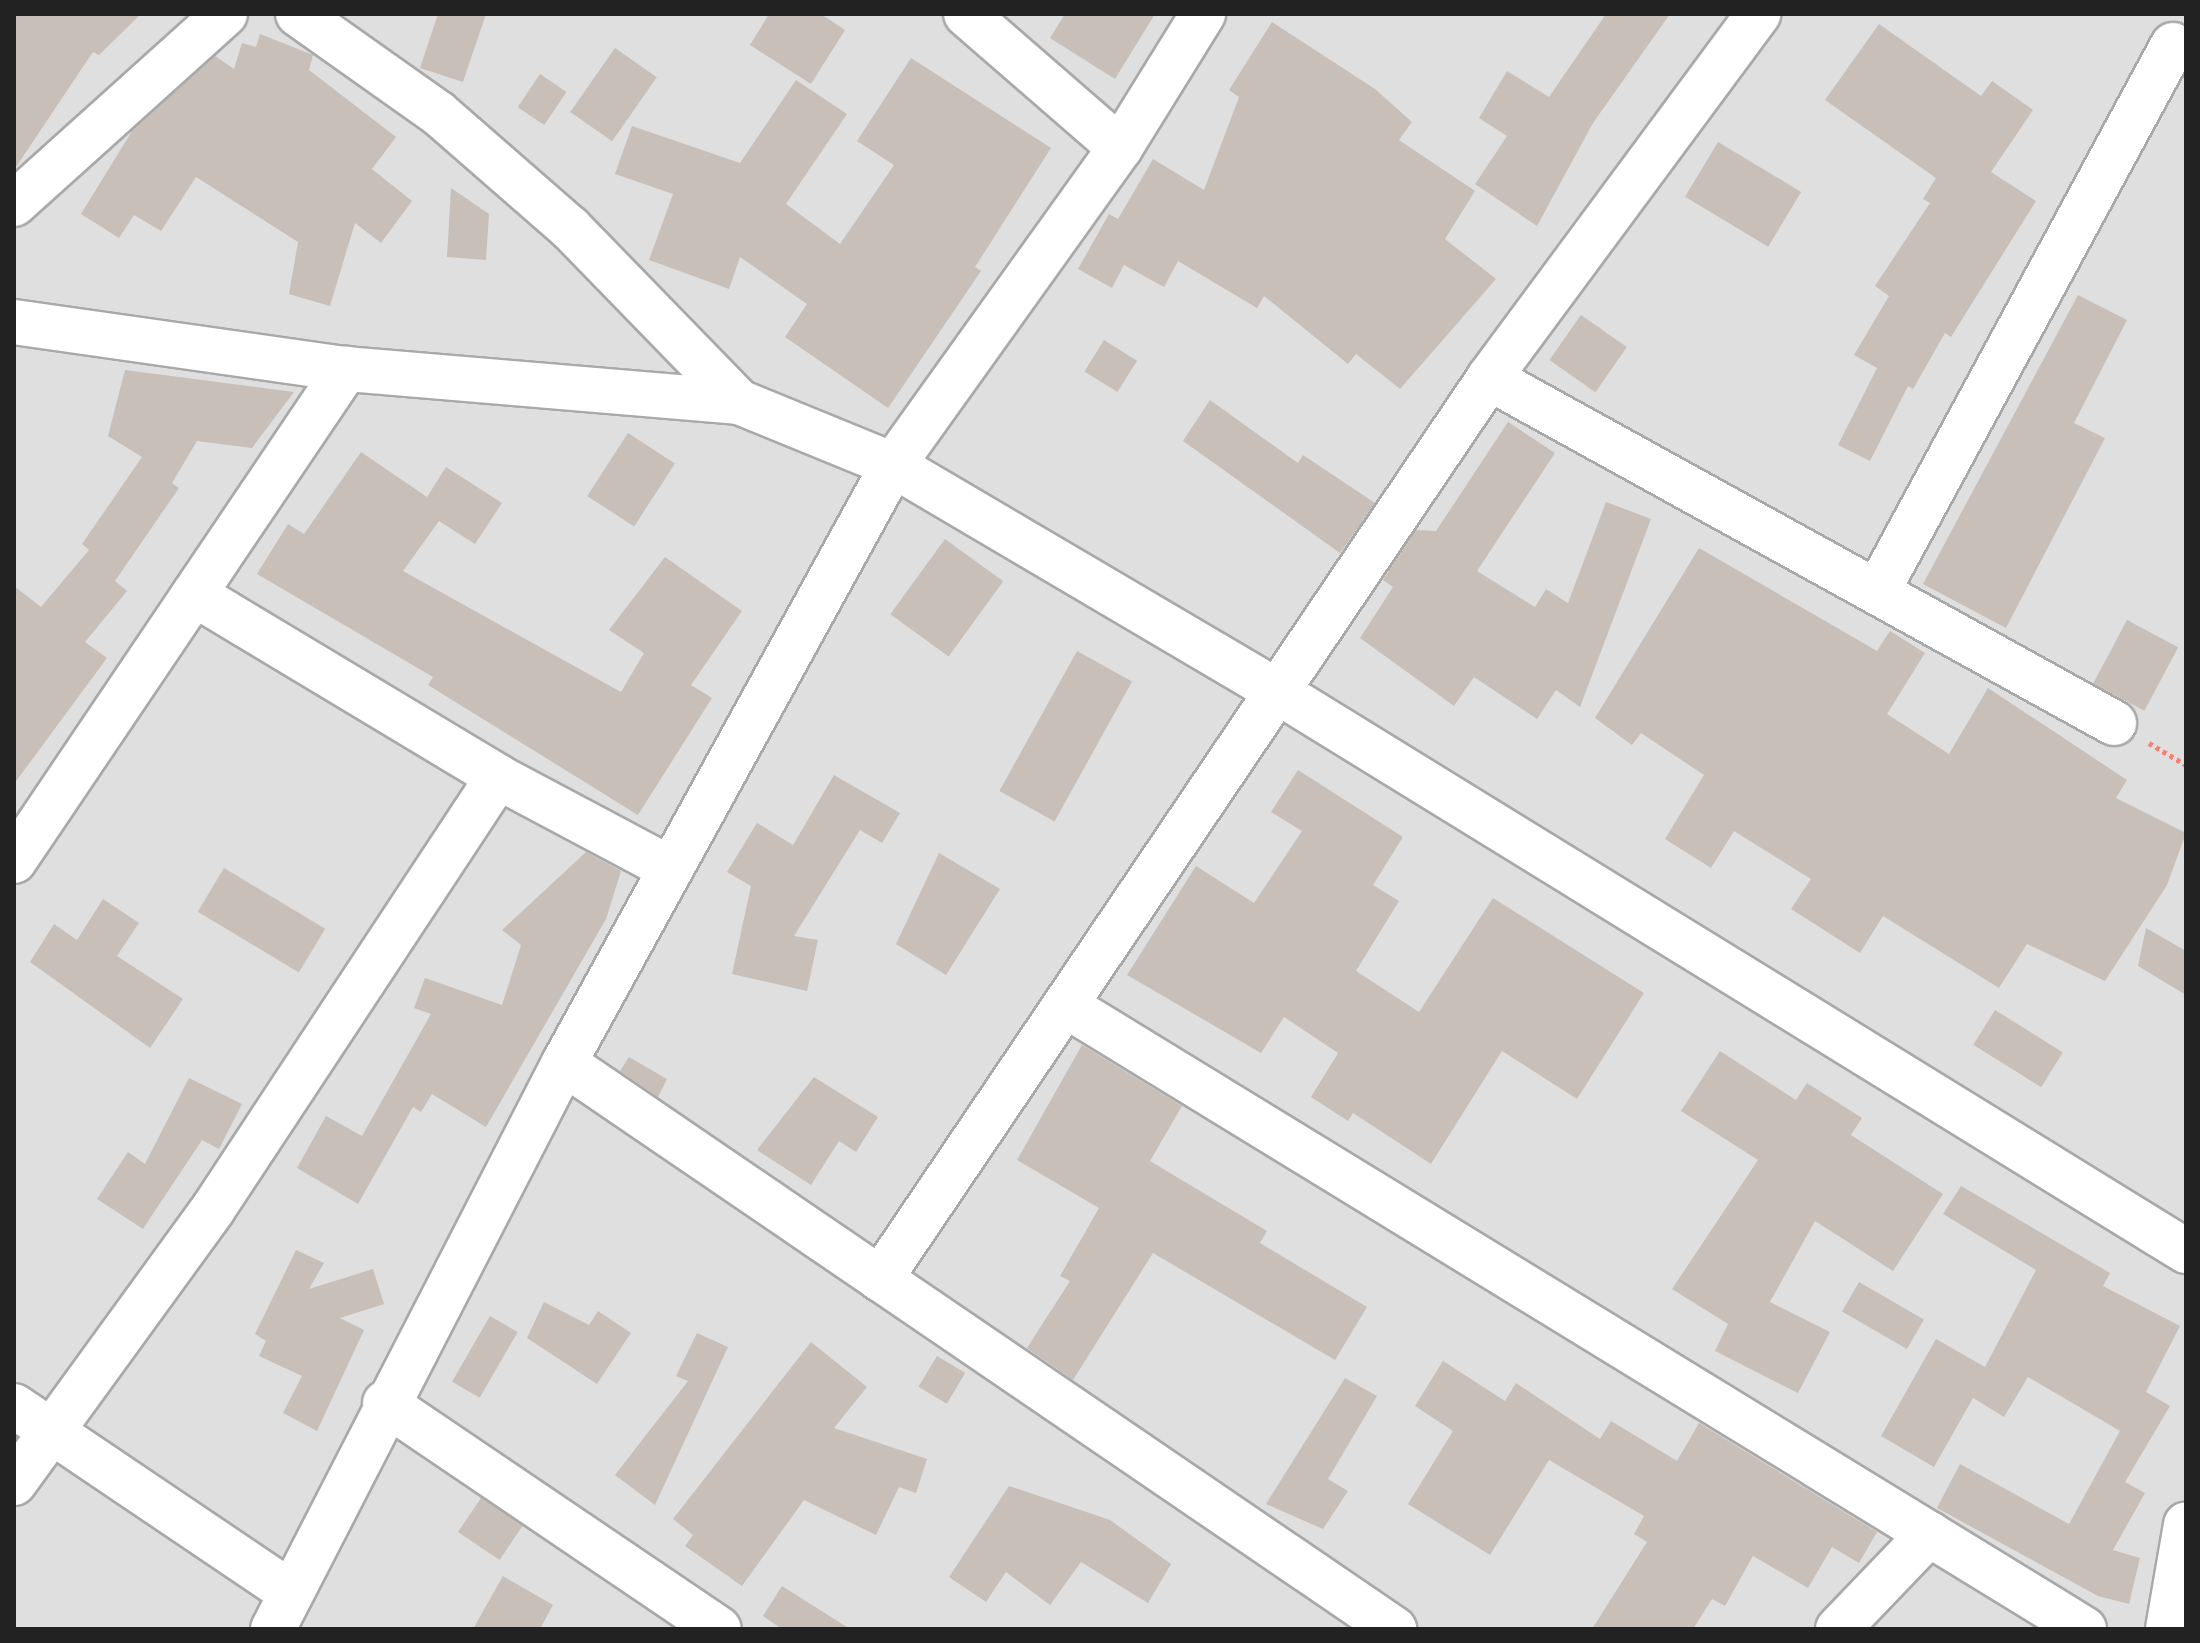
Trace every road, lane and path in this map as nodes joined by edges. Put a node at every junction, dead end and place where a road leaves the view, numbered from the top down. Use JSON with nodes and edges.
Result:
{"nodes":[{"id":1,"x":225,"y":14,"type":"edge"},
{"id":2,"x":298,"y":14,"type":"edge"},
{"id":3,"x":966,"y":14,"type":"edge"},
{"id":4,"x":1203,"y":14,"type":"edge"},
{"id":5,"x":1758,"y":14,"type":"edge"},
{"id":6,"x":2173,"y":45,"type":"edge"},
{"id":7,"x":1120,"y":148,"type":"junction"},
{"id":8,"x":14,"y":204,"type":"edge"},
{"id":9,"x":14,"y":322,"type":"edge"},
{"id":10,"x":346,"y":369,"type":"junction"},
{"id":11,"x":1489,"y":378,"type":"junction"},
{"id":12,"x":739,"y":402,"type":"junction"},
{"id":13,"x":893,"y":465,"type":"junction"},
{"id":14,"x":1877,"y":592,"type":"junction"},
{"id":15,"x":194,"y":594,"type":"junction"},
{"id":16,"x":1275,"y":690,"type":"junction"},
{"id":17,"x":2114,"y":723,"type":"dead end"},
{"id":18,"x":498,"y":777,"type":"junction"},
{"id":19,"x":14,"y":861,"type":"edge"},
{"id":20,"x":669,"y":868,"type":"junction"},
{"id":21,"x":1070,"y":1008,"type":"junction"},
{"id":22,"x":564,"y":1063,"type":"junction"},
{"id":23,"x":2186,"y":1251,"type":"edge"},
{"id":24,"x":880,"y":1279,"type":"junction"},
{"id":25,"x":385,"y":1403,"type":"junction"},
{"id":26,"x":14,"y":1406,"type":"edge"},
{"id":27,"x":50,"y":1432,"type":"junction"},
{"id":28,"x":14,"y":1483,"type":"edge"},
{"id":29,"x":2186,"y":1525,"type":"edge"},
{"id":30,"x":1929,"y":1534,"type":"junction"},
{"id":31,"x":282,"y":1610,"type":"edge"},
{"id":32,"x":719,"y":1629,"type":"edge"},
{"id":33,"x":1394,"y":1629,"type":"edge"},
{"id":34,"x":1838,"y":1629,"type":"edge"},
{"id":35,"x":2084,"y":1629,"type":"edge"},
{"id":36,"x":2168,"y":1629,"type":"edge"}],
"edges":[{"from":1,"to":8,"type":"street"},
{"from":2,"to":12,"type":"street"},
{"from":3,"to":7,"type":"street"},
{"from":4,"to":7,"type":"street"},
{"from":5,"to":11,"type":"street"},
{"from":6,"to":14,"type":"street"},
{"from":7,"to":13,"type":"street"},
{"from":9,"to":10,"type":"street"},
{"from":10,"to":12,"type":"street"},
{"from":10,"to":15,"type":"street"},
{"from":11,"to":14,"type":"street"},
{"from":11,"to":16,"type":"street"},
{"from":12,"to":13,"type":"street"},
{"from":13,"to":16,"type":"street"},
{"from":13,"to":20,"type":"street"},
{"from":14,"to":17,"type":"street"},
{"from":15,"to":18,"type":"street"},
{"from":15,"to":19,"type":"street"},
{"from":16,"to":21,"type":"street"},
{"from":16,"to":23,"type":"street"},
{"from":18,"to":20,"type":"street"},
{"from":18,"to":27,"type":"street"},
{"from":20,"to":22,"type":"street"},
{"from":21,"to":24,"type":"street"},
{"from":21,"to":30,"type":"street"},
{"from":22,"to":24,"type":"street"},
{"from":22,"to":25,"type":"street"},
{"from":24,"to":33,"type":"street"},
{"from":25,"to":31,"type":"street"},
{"from":25,"to":32,"type":"street"},
{"from":26,"to":27,"type":"street"},
{"from":27,"to":28,"type":"street"},
{"from":27,"to":31,"type":"street"},
{"from":29,"to":36,"type":"street"},
{"from":30,"to":34,"type":"street"},
{"from":30,"to":35,"type":"street"}]}
